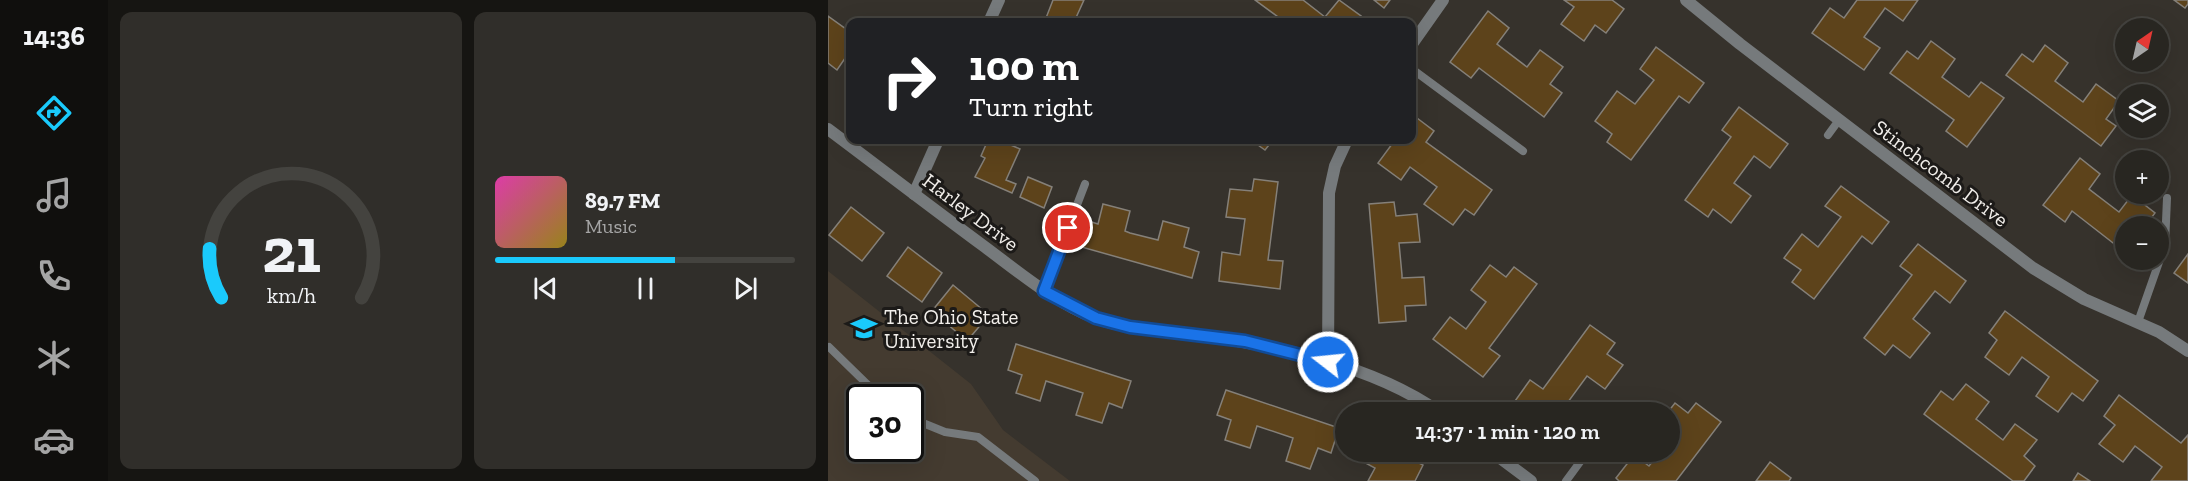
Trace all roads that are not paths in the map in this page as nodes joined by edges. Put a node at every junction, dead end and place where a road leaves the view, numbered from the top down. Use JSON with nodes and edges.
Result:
{"nodes":[{"id":1,"x":999,"y":0,"type":"edge"},
{"id":2,"x":1443,"y":0,"type":"edge"},
{"id":3,"x":1686,"y":0,"type":"edge"},
{"id":4,"x":991,"y":18,"type":"edge"},
{"id":5,"x":1416,"y":38,"type":"edge"},
{"id":6,"x":1416,"y":72,"type":"edge"},
{"id":7,"x":1839,"y":120,"type":"junction"},
{"id":8,"x":828,"y":129,"type":"edge"},
{"id":9,"x":1828,"y":135,"type":"dead end"},
{"id":10,"x":846,"y":143,"type":"edge"},
{"id":11,"x":848,"y":144,"type":"edge"},
{"id":12,"x":936,"y":144,"type":"edge"},
{"id":13,"x":1345,"y":144,"type":"edge"},
{"id":14,"x":1523,"y":151,"type":"dead end"},
{"id":15,"x":1085,"y":184,"type":"dead end"},
{"id":16,"x":914,"y":194,"type":"junction"},
{"id":17,"x":2167,"y":204,"type":"edge"},
{"id":18,"x":1044,"y":291,"type":"junction"},
{"id":19,"x":2138,"y":322,"type":"junction"},
{"id":20,"x":829,"y":347,"type":"edge"},
{"id":21,"x":2188,"y":351,"type":"edge"},
{"id":22,"x":1328,"y":362,"type":"junction"},
{"id":23,"x":867,"y":384,"type":"edge"},
{"id":24,"x":1423,"y":402,"type":"edge"},
{"id":25,"x":924,"y":423,"type":"edge"},
{"id":26,"x":1505,"y":462,"type":"edge"},
{"id":27,"x":1580,"y":462,"type":"dead end"},
{"id":28,"x":1035,"y":481,"type":"edge"},
{"id":29,"x":1531,"y":481,"type":"edge"},
{"id":30,"x":1566,"y":481,"type":"edge"}],
"edges":[{"from":1,"to":4,"type":"street"},
{"from":2,"to":5,"type":"street"},
{"from":3,"to":7,"type":"street","name":"Stinchcomb Drive"},
{"from":6,"to":14,"type":"lane"},
{"from":7,"to":9,"type":"lane"},
{"from":7,"to":19,"type":"street","name":"Stinchcomb Drive"},
{"from":8,"to":10,"type":"street","name":"Harley Drive"},
{"from":11,"to":16,"type":"street","name":"Harley Drive"},
{"from":12,"to":16,"type":"street"},
{"from":13,"to":22,"type":"street"},
{"from":15,"to":18,"type":"lane"},
{"from":16,"to":18,"type":"street","name":"Harley Drive"},
{"from":17,"to":19,"type":"lane"},
{"from":18,"to":22,"type":"street","name":"Harley Drive"},
{"from":19,"to":21,"type":"street","name":"Stinchcomb Drive"},
{"from":20,"to":23,"type":"lane"},
{"from":22,"to":24,"type":"street","name":"Harley Drive"},
{"from":25,"to":28,"type":"lane"},
{"from":26,"to":29,"type":"street"},
{"from":27,"to":30,"type":"lane"}]}
